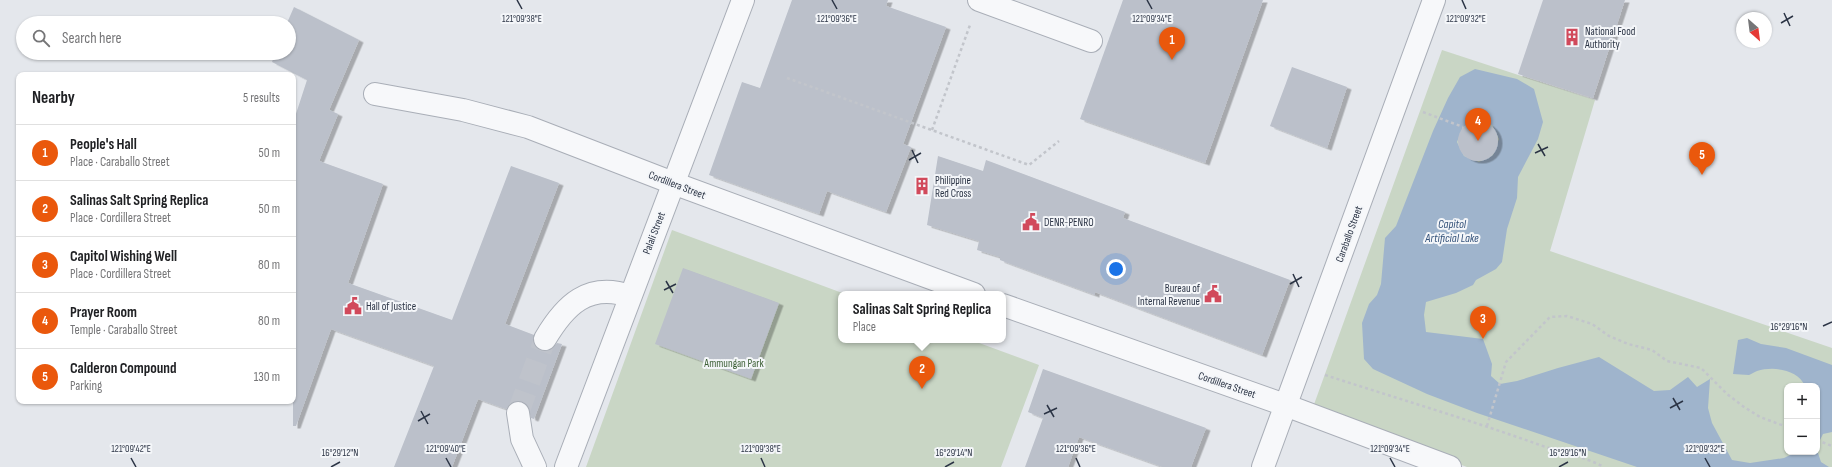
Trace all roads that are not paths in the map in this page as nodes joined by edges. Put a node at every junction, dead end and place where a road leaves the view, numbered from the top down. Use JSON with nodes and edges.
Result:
{"nodes":[{"id":1,"x":743,"y":0,"type":"edge"},
{"id":2,"x":979,"y":0,"type":"edge"},
{"id":3,"x":1434,"y":0,"type":"edge"},
{"id":4,"x":1091,"y":41,"type":"dead end"},
{"id":5,"x":375,"y":94,"type":"dead end"},
{"id":6,"x":673,"y":183,"type":"junction"},
{"id":7,"x":966,"y":291,"type":"edge"},
{"id":8,"x":630,"y":296,"type":"junction"},
{"id":9,"x":1006,"y":306,"type":"edge"},
{"id":10,"x":545,"y":339,"type":"tunnel mouth"},
{"id":11,"x":1285,"y":405,"type":"junction"},
{"id":12,"x":518,"y":413,"type":"tunnel mouth"},
{"id":13,"x":535,"y":467,"type":"edge"},
{"id":14,"x":566,"y":467,"type":"edge"},
{"id":15,"x":1263,"y":467,"type":"edge"},
{"id":16,"x":1450,"y":467,"type":"edge"}],
"edges":[{"from":1,"to":6,"type":"street","name":"Palali Street"},
{"from":2,"to":4,"type":"street"},
{"from":3,"to":11,"type":"street","name":"Caraballo Street"},
{"from":5,"to":6,"type":"street","name":"Cordillera Street"},
{"from":6,"to":7,"type":"street","name":"Cordillera Street"},
{"from":6,"to":8,"type":"street","name":"Palali Street"},
{"from":8,"to":10,"type":"street"},
{"from":8,"to":14,"type":"street","name":"Palali Street"},
{"from":9,"to":11,"type":"street","name":"Cordillera Street"},
{"from":11,"to":15,"type":"street","name":"Caraballo Street"},
{"from":11,"to":16,"type":"street","name":"Cordillera Street"},
{"from":12,"to":13,"type":"street"}]}
